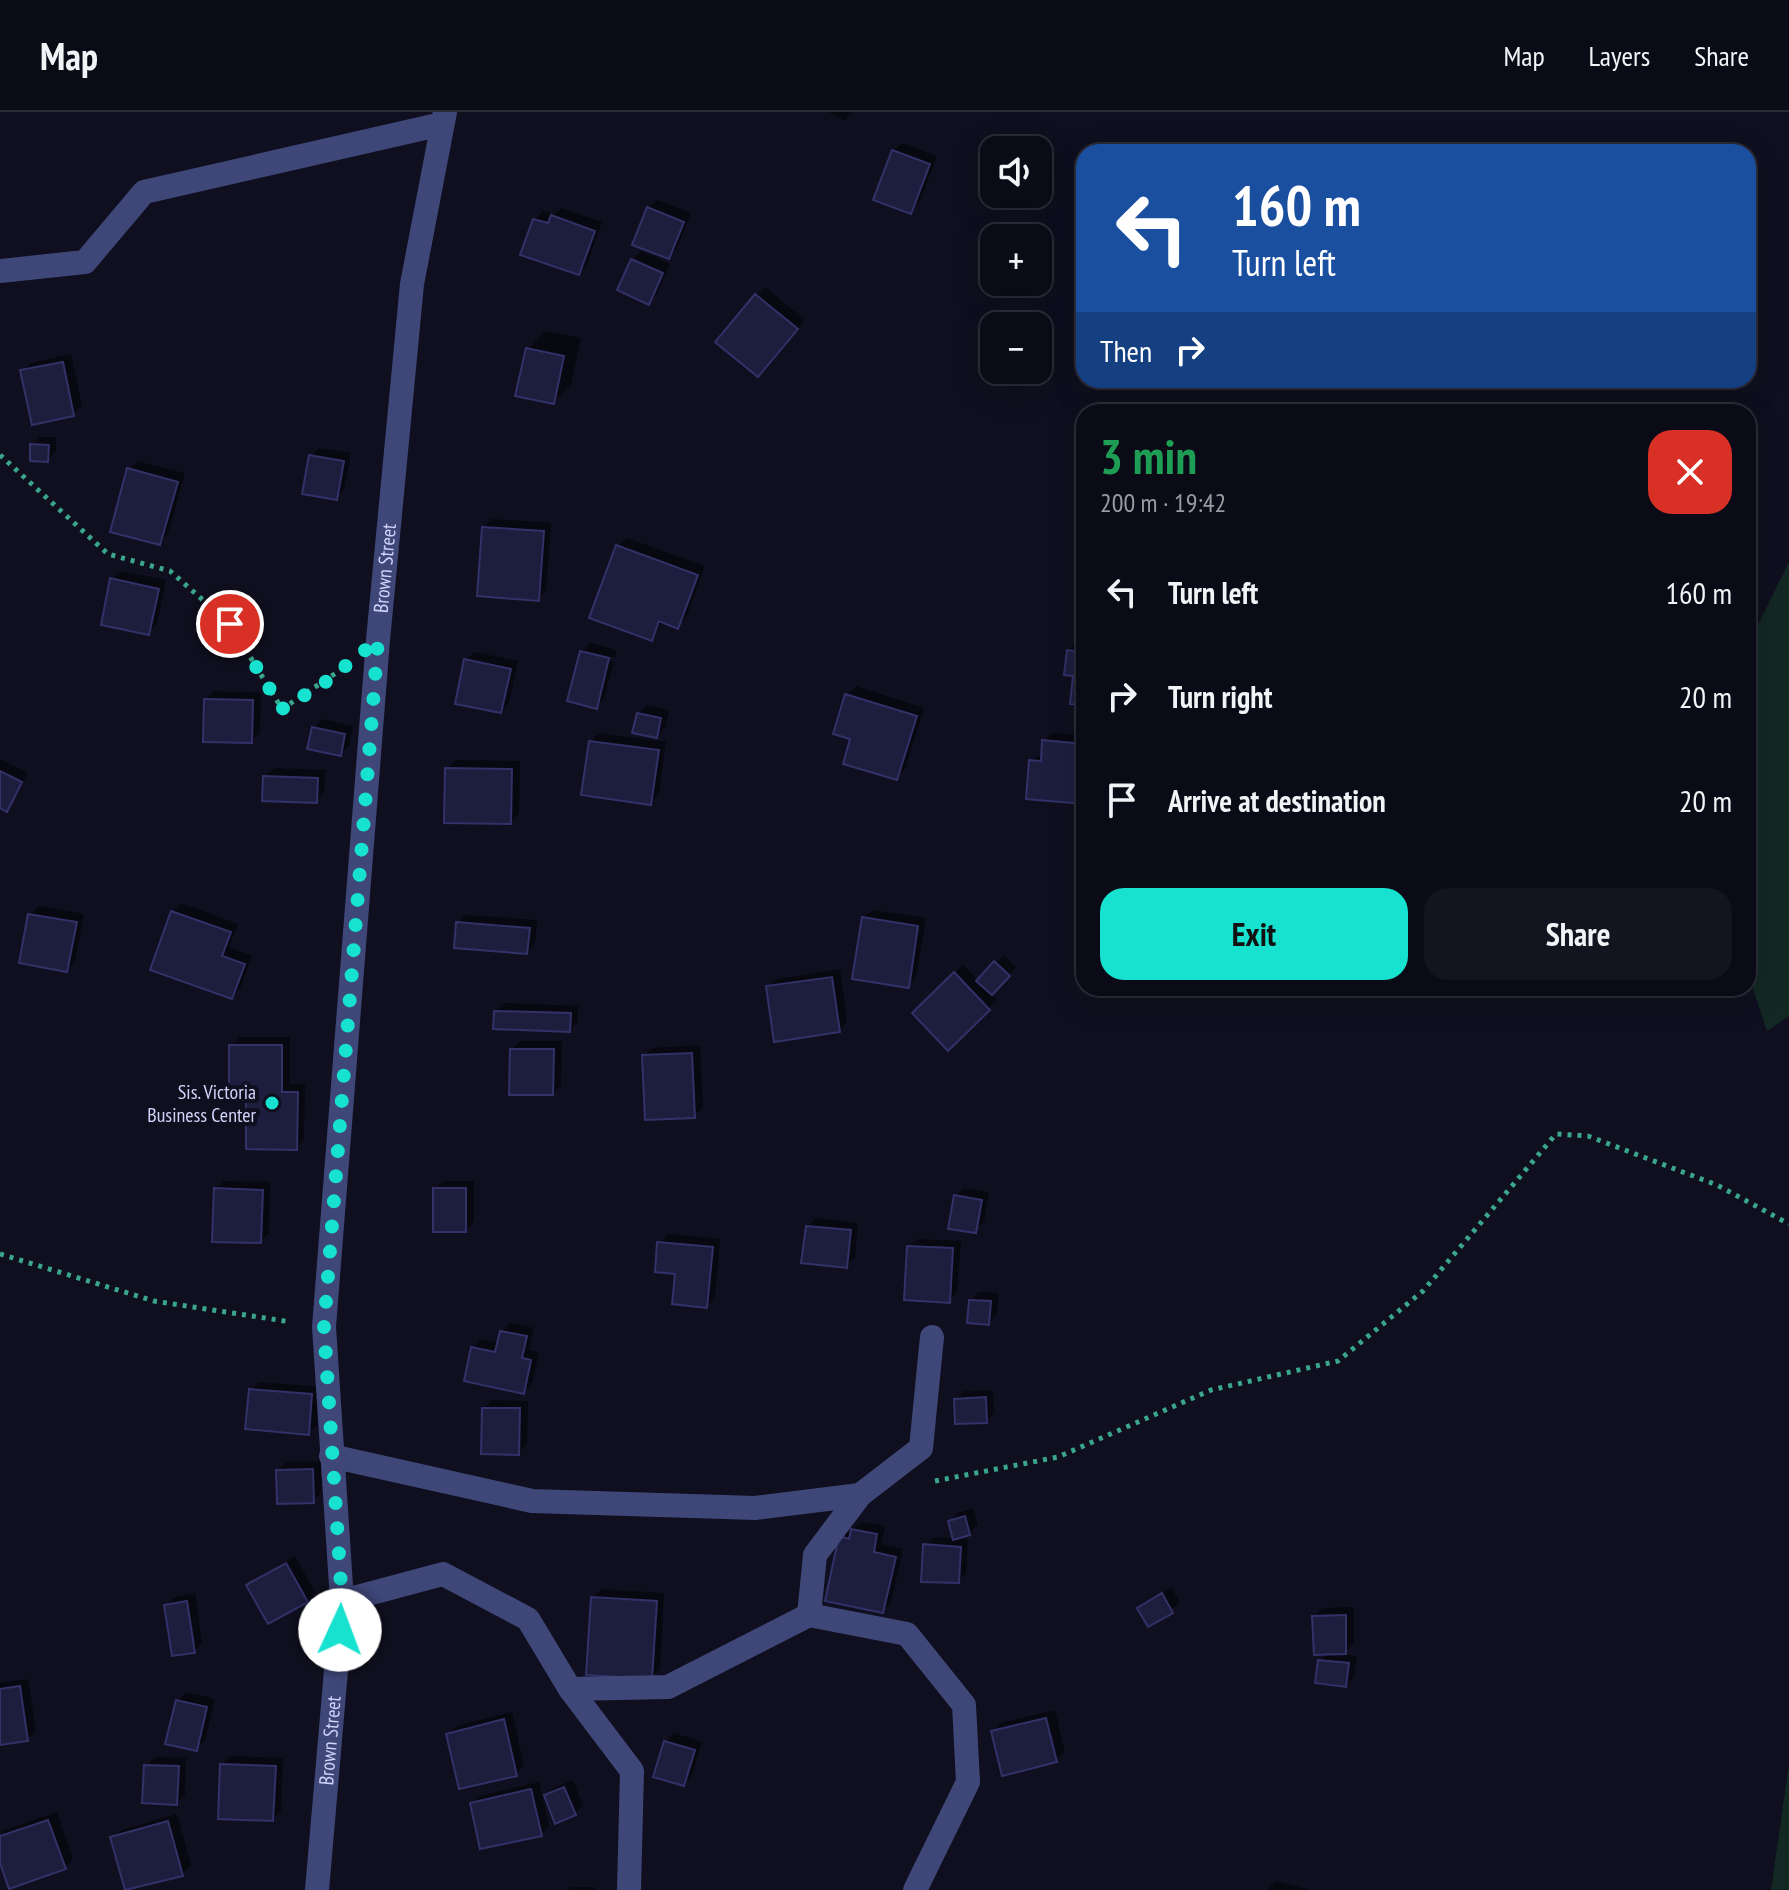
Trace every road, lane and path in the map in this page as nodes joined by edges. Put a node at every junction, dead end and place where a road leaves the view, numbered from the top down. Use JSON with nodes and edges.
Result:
{"nodes":[{"id":1,"x":443,"y":118,"type":"edge"},
{"id":2,"x":0,"y":271,"type":"edge"},
{"id":3,"x":0,"y":455,"type":"edge"},
{"id":4,"x":378,"y":640,"type":"junction"},
{"id":5,"x":1789,"y":1224,"type":"edge"},
{"id":6,"x":0,"y":1254,"type":"edge"},
{"id":7,"x":324,"y":1327,"type":"junction"},
{"id":8,"x":932,"y":1337,"type":"dead end"},
{"id":9,"x":331,"y":1456,"type":"junction"},
{"id":10,"x":921,"y":1484,"type":"dead end"},
{"id":11,"x":860,"y":1495,"type":"junction"},
{"id":12,"x":342,"y":1601,"type":"junction"},
{"id":13,"x":809,"y":1615,"type":"junction"},
{"id":14,"x":570,"y":1689,"type":"junction"},
{"id":15,"x":317,"y":1890,"type":"edge"},
{"id":16,"x":629,"y":1890,"type":"edge"},
{"id":17,"x":915,"y":1890,"type":"edge"}],
"edges":[{"from":1,"to":2,"type":"street"},
{"from":1,"to":4,"type":"street","name":"Brown Street"},
{"from":3,"to":4,"type":"path"},
{"from":4,"to":7,"type":"street","name":"Brown Street"},
{"from":5,"to":10,"type":"path"},
{"from":6,"to":7,"type":"path"},
{"from":7,"to":9,"type":"street","name":"Brown Street"},
{"from":8,"to":11,"type":"street"},
{"from":9,"to":11,"type":"street"},
{"from":9,"to":12,"type":"street","name":"Brown Street"},
{"from":11,"to":13,"type":"street"},
{"from":12,"to":14,"type":"street"},
{"from":12,"to":15,"type":"street","name":"Brown Street"},
{"from":13,"to":14,"type":"street"},
{"from":13,"to":17,"type":"street"},
{"from":14,"to":16,"type":"street"}]}
